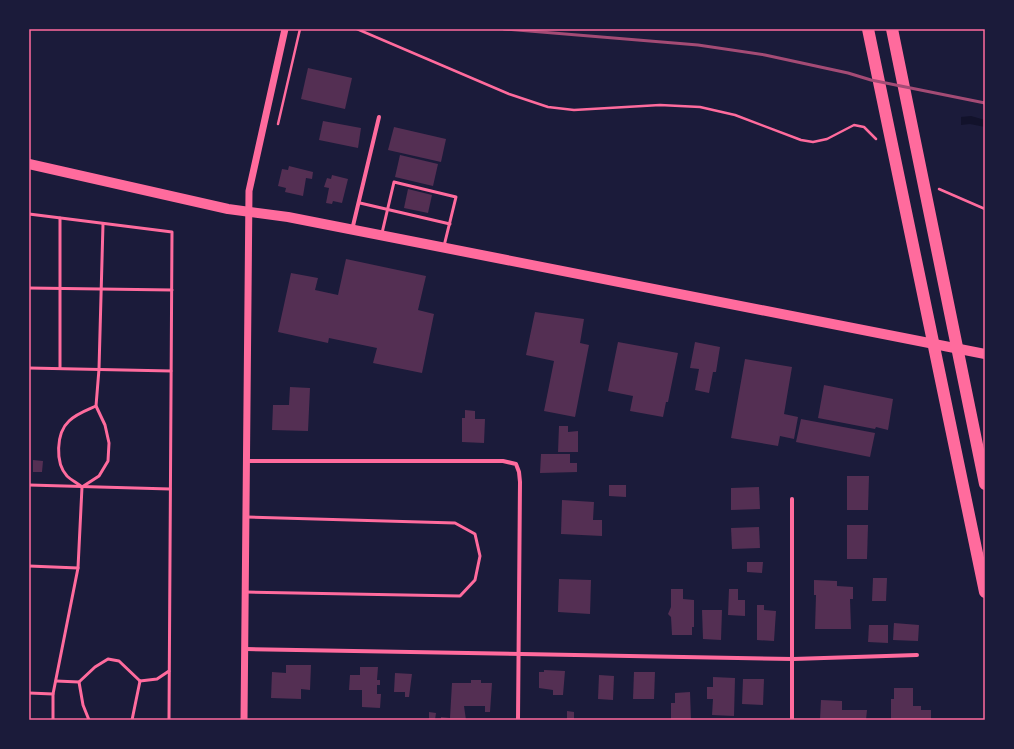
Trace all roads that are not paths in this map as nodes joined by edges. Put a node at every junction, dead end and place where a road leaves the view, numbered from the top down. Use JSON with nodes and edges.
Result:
{"nodes":[{"id":1,"x":285,"y":29,"type":"edge"},
{"id":2,"x":868,"y":29,"type":"edge"},
{"id":3,"x":892,"y":29,"type":"edge"},
{"id":4,"x":379,"y":117,"type":"dead end"},
{"id":5,"x":29,"y":164,"type":"edge"},
{"id":6,"x":360,"y":203,"type":"junction"},
{"id":7,"x":388,"y":209,"type":"junction"},
{"id":8,"x":249,"y":213,"type":"junction"},
{"id":9,"x":29,"y":214,"type":"edge"},
{"id":10,"x":60,"y":218,"type":"junction"},
{"id":11,"x":104,"y":224,"type":"junction"},
{"id":12,"x":450,"y":224,"type":"junction"},
{"id":13,"x":352,"y":230,"type":"junction"},
{"id":14,"x":381,"y":236,"type":"junction"},
{"id":15,"x":443,"y":248,"type":"junction"},
{"id":16,"x":29,"y":288,"type":"edge"},
{"id":17,"x":60,"y":289,"type":"junction"},
{"id":18,"x":102,"y":290,"type":"junction"},
{"id":19,"x":172,"y":290,"type":"junction"},
{"id":20,"x":985,"y":354,"type":"edge"},
{"id":21,"x":29,"y":368,"type":"edge"},
{"id":22,"x":60,"y":368,"type":"junction"},
{"id":23,"x":99,"y":369,"type":"junction"},
{"id":24,"x":171,"y":371,"type":"junction"},
{"id":25,"x":96,"y":406,"type":"junction"},
{"id":26,"x":247,"y":461,"type":"junction"},
{"id":27,"x":985,"y":484,"type":"edge"},
{"id":28,"x":29,"y":485,"type":"edge"},
{"id":29,"x":82,"y":487,"type":"junction"},
{"id":30,"x":170,"y":489,"type":"junction"},
{"id":31,"x":792,"y":499,"type":"dead end"},
{"id":32,"x":246,"y":517,"type":"junction"},
{"id":33,"x":29,"y":566,"type":"edge"},
{"id":34,"x":78,"y":568,"type":"junction"},
{"id":35,"x":246,"y":592,"type":"junction"},
{"id":36,"x":985,"y":592,"type":"edge"},
{"id":37,"x":246,"y":649,"type":"junction"},
{"id":38,"x":518,"y":653,"type":"junction"},
{"id":39,"x":917,"y":655,"type":"dead end"},
{"id":40,"x":793,"y":659,"type":"junction"},
{"id":41,"x":169,"y":671,"type":"junction"},
{"id":42,"x":56,"y":681,"type":"junction"},
{"id":43,"x":140,"y":681,"type":"junction"},
{"id":44,"x":79,"y":682,"type":"junction"},
{"id":45,"x":29,"y":693,"type":"edge"},
{"id":46,"x":53,"y":694,"type":"junction"},
{"id":47,"x":53,"y":720,"type":"edge"},
{"id":48,"x":89,"y":720,"type":"edge"},
{"id":49,"x":132,"y":720,"type":"edge"},
{"id":50,"x":169,"y":720,"type":"edge"},
{"id":51,"x":244,"y":720,"type":"edge"},
{"id":52,"x":518,"y":720,"type":"edge"},
{"id":53,"x":792,"y":720,"type":"edge"}],
"edges":[{"from":1,"to":8,"type":"street"},
{"from":2,"to":36,"type":"highway"},
{"from":3,"to":27,"type":"highway"},
{"from":4,"to":6,"type":"street"},
{"from":5,"to":8,"type":"main road"},
{"from":6,"to":7,"type":"lane"},
{"from":6,"to":13,"type":"street"},
{"from":7,"to":12,"type":"lane"},
{"from":7,"to":12,"type":"lane"},
{"from":7,"to":14,"type":"lane"},
{"from":8,"to":13,"type":"main road"},
{"from":8,"to":26,"type":"street"},
{"from":9,"to":10,"type":"lane"},
{"from":10,"to":11,"type":"lane"},
{"from":10,"to":17,"type":"lane"},
{"from":11,"to":18,"type":"lane"},
{"from":11,"to":19,"type":"lane"},
{"from":12,"to":15,"type":"lane"},
{"from":13,"to":14,"type":"main road"},
{"from":14,"to":15,"type":"main road"},
{"from":15,"to":20,"type":"main road"},
{"from":16,"to":17,"type":"lane"},
{"from":17,"to":18,"type":"lane"},
{"from":17,"to":22,"type":"lane"},
{"from":18,"to":19,"type":"lane"},
{"from":18,"to":23,"type":"lane"},
{"from":19,"to":24,"type":"lane"},
{"from":21,"to":22,"type":"lane"},
{"from":22,"to":23,"type":"lane"},
{"from":23,"to":24,"type":"lane"},
{"from":23,"to":25,"type":"lane"},
{"from":24,"to":30,"type":"lane"},
{"from":25,"to":29,"type":"lane"},
{"from":25,"to":29,"type":"lane"},
{"from":26,"to":32,"type":"street"},
{"from":26,"to":38,"type":"street"},
{"from":28,"to":29,"type":"lane"},
{"from":29,"to":30,"type":"lane"},
{"from":29,"to":34,"type":"lane"},
{"from":30,"to":41,"type":"lane"},
{"from":31,"to":40,"type":"street"},
{"from":32,"to":35,"type":"street"},
{"from":32,"to":35,"type":"lane"},
{"from":33,"to":34,"type":"lane"},
{"from":34,"to":42,"type":"lane"},
{"from":35,"to":37,"type":"street"},
{"from":37,"to":38,"type":"street"},
{"from":37,"to":51,"type":"street"},
{"from":38,"to":40,"type":"street"},
{"from":38,"to":52,"type":"street"},
{"from":39,"to":40,"type":"street"},
{"from":40,"to":53,"type":"street"},
{"from":41,"to":43,"type":"lane"},
{"from":41,"to":50,"type":"lane"},
{"from":42,"to":44,"type":"lane"},
{"from":42,"to":46,"type":"lane"},
{"from":43,"to":44,"type":"lane"},
{"from":43,"to":49,"type":"lane"},
{"from":44,"to":48,"type":"lane"},
{"from":45,"to":46,"type":"lane"},
{"from":46,"to":47,"type":"lane"}]}
